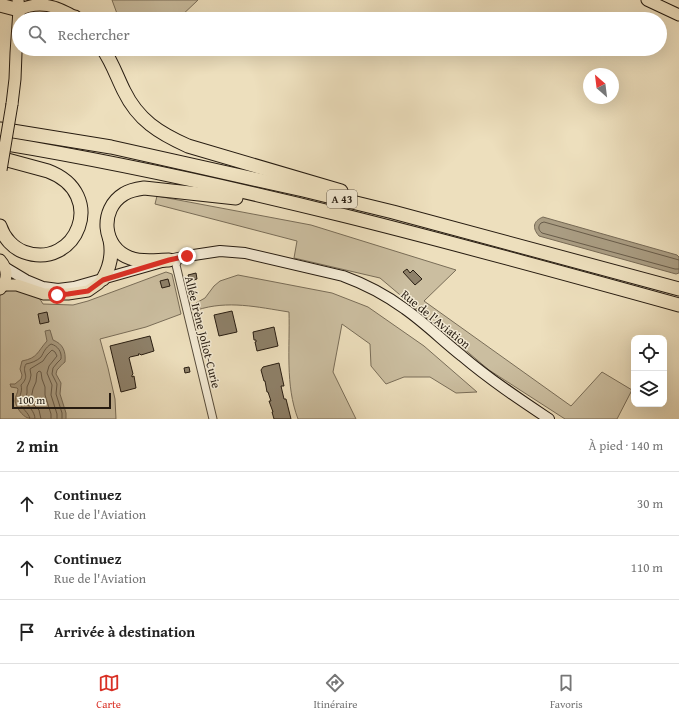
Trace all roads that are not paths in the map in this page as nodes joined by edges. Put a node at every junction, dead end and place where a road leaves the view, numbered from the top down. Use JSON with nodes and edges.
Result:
{"nodes":[{"id":1,"x":63,"y":0,"type":"edge"},
{"id":2,"x":647,"y":0,"type":"edge"},
{"id":3,"x":20,"y":3,"type":"edge"},
{"id":4,"x":0,"y":5,"type":"edge"},
{"id":5,"x":66,"y":12,"type":"edge"},
{"id":6,"x":72,"y":12,"type":"edge"},
{"id":7,"x":679,"y":15,"type":"edge"},
{"id":8,"x":16,"y":56,"type":"edge"},
{"id":9,"x":108,"y":56,"type":"edge"},
{"id":10,"x":0,"y":129,"type":"edge"},
{"id":11,"x":0,"y":144,"type":"edge"},
{"id":12,"x":0,"y":168,"type":"edge"},
{"id":13,"x":301,"y":205,"type":"junction"},
{"id":14,"x":393,"y":212,"type":"junction"},
{"id":15,"x":0,"y":226,"type":"edge"},
{"id":16,"x":110,"y":240,"type":"junction"},
{"id":17,"x":270,"y":259,"type":"junction"},
{"id":18,"x":173,"y":262,"type":"junction"},
{"id":19,"x":3,"y":264,"type":"edge"},
{"id":20,"x":103,"y":280,"type":"junction"},
{"id":21,"x":2,"y":287,"type":"edge"},
{"id":22,"x":679,"y":289,"type":"edge"},
{"id":23,"x":88,"y":291,"type":"junction"},
{"id":24,"x":679,"y":305,"type":"edge"},
{"id":25,"x":213,"y":419,"type":"edge"},
{"id":26,"x":549,"y":419,"type":"edge"}],
"edges":[{"from":1,"to":6,"type":"main road"},
{"from":2,"to":7,"type":"main road"},
{"from":3,"to":4,"type":"highway"},
{"from":3,"to":5,"type":"main road"},
{"from":8,"to":12,"type":"main road","bridge":true},
{"from":9,"to":14,"type":"highway"},
{"from":10,"to":14,"type":"highway","number":"A 43"},
{"from":11,"to":13,"type":"highway","number":"A 43"},
{"from":12,"to":15,"type":"highway"},
{"from":13,"to":16,"type":"highway"},
{"from":13,"to":24,"type":"highway","number":"A 43"},
{"from":14,"to":22,"type":"highway","number":"A 43"},
{"from":16,"to":18,"type":"highway"},
{"from":16,"to":20,"type":"highway"},
{"from":17,"to":18,"type":"street","name":"Rue de l'Aviation"},
{"from":17,"to":18,"type":"street","name":"Rue de l'Aviation"},
{"from":17,"to":26,"type":"street","name":"Rue de l'Aviation"},
{"from":18,"to":20,"type":"street","name":"Rue de l'Aviation"},
{"from":18,"to":23,"type":"street","name":"Rue de l'Aviation"},
{"from":18,"to":25,"type":"street","name":"Allée Irène Joliot-Curie"},
{"from":19,"to":20,"type":"street","name":"Rue de l'Aviation"},
{"from":19,"to":21,"type":"main road"},
{"from":20,"to":23,"type":"main road"},
{"from":21,"to":23,"type":"main road","name":"Rue de l'Aviation"}]}
